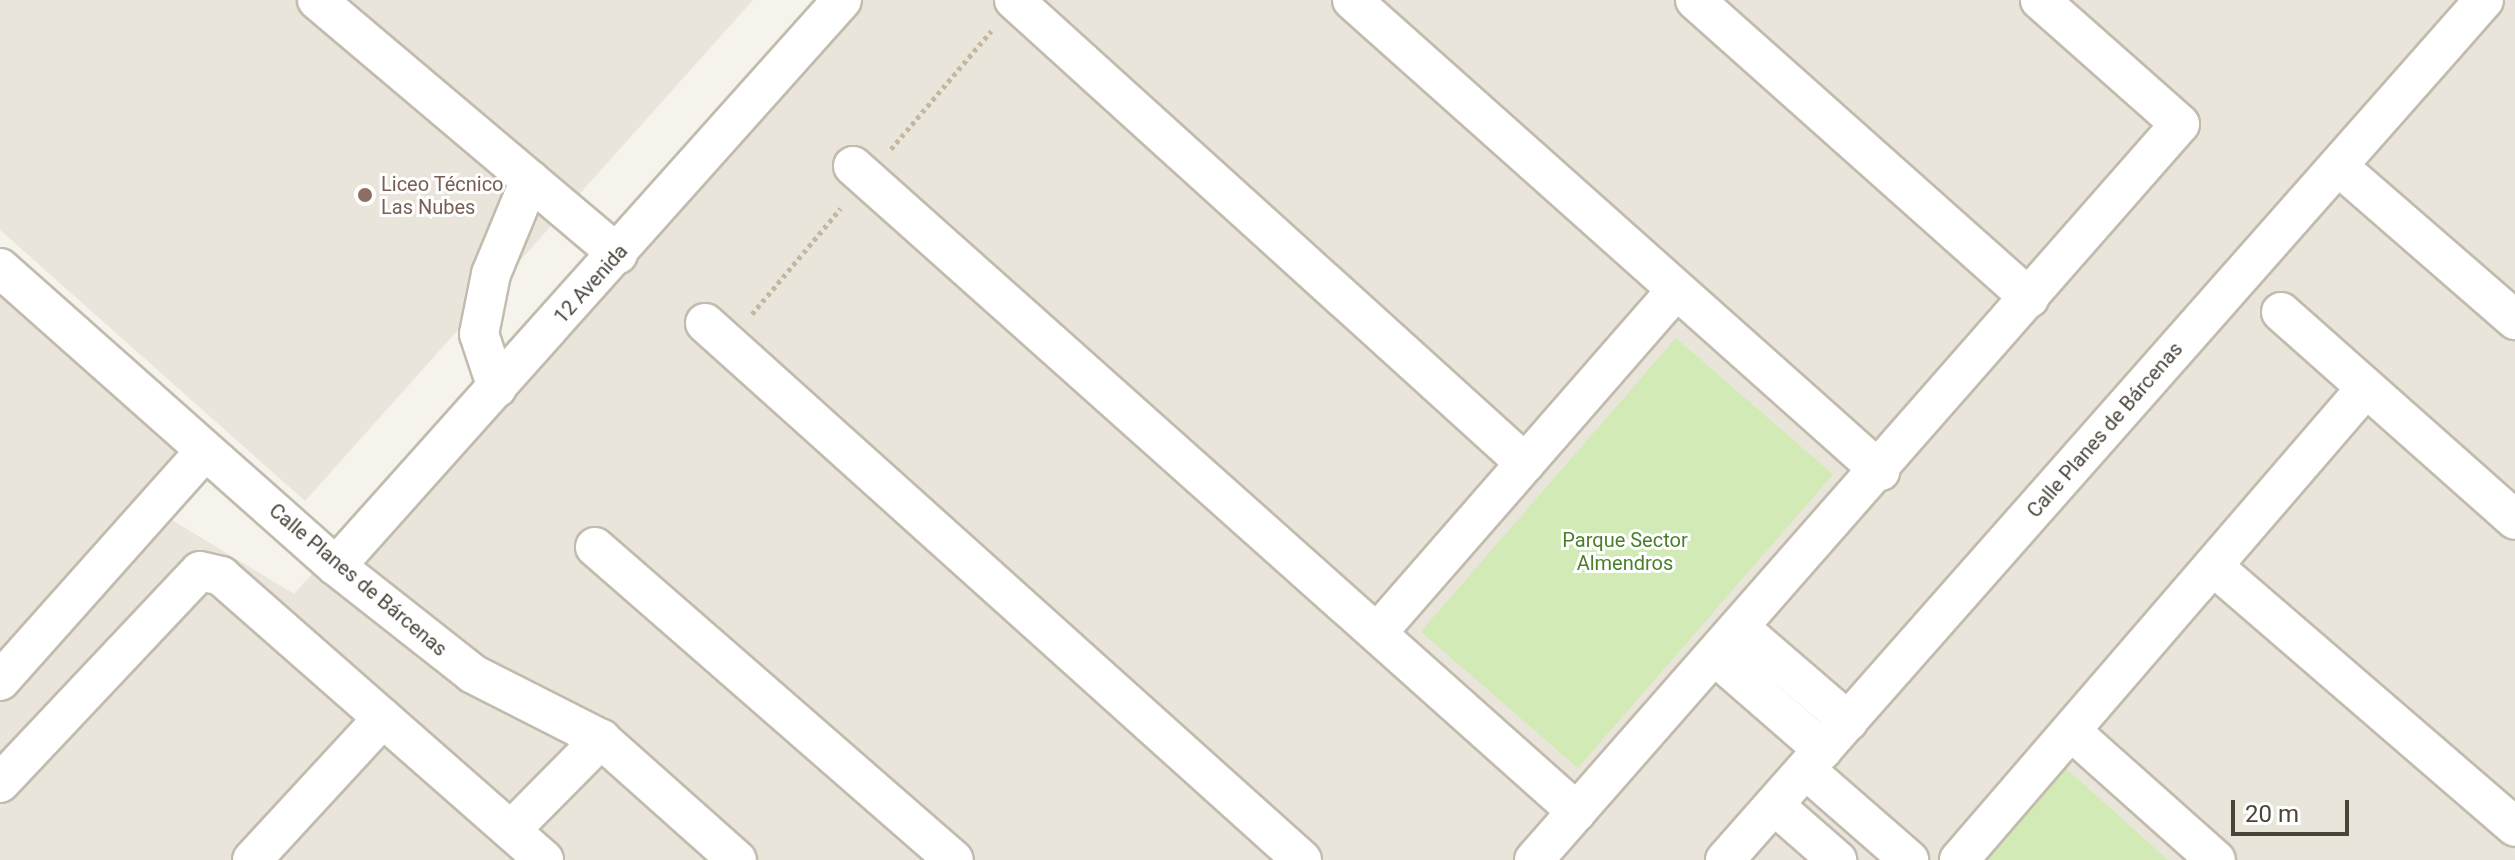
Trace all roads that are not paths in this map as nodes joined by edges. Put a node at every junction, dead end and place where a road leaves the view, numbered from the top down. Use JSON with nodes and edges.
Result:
{"nodes":[{"id":1,"x":317,"y":0,"type":"edge"},
{"id":2,"x":842,"y":0,"type":"edge"},
{"id":3,"x":1014,"y":0,"type":"edge"},
{"id":4,"x":1352,"y":0,"type":"edge"},
{"id":5,"x":1695,"y":0,"type":"edge"},
{"id":6,"x":2040,"y":0,"type":"edge"},
{"id":7,"x":2484,"y":0,"type":"edge"},
{"id":8,"x":853,"y":166,"type":"dead end"},
{"id":9,"x":2338,"y":166,"type":"junction"},
{"id":10,"x":530,"y":180,"type":"junction"},
{"id":11,"x":618,"y":254,"type":"junction"},
{"id":12,"x":0,"y":268,"type":"edge"},
{"id":13,"x":1676,"y":290,"type":"junction"},
{"id":14,"x":2030,"y":298,"type":"junction"},
{"id":15,"x":2281,"y":312,"type":"dead end"},
{"id":16,"x":2515,"y":320,"type":"edge"},
{"id":17,"x":705,"y":323,"type":"dead end"},
{"id":18,"x":497,"y":388,"type":"junction"},
{"id":19,"x":2366,"y":388,"type":"junction"},
{"id":20,"x":205,"y":451,"type":"junction"},
{"id":21,"x":1525,"y":463,"type":"junction"},
{"id":22,"x":1880,"y":471,"type":"junction"},
{"id":23,"x":2515,"y":520,"type":"edge"},
{"id":24,"x":595,"y":547,"type":"dead end"},
{"id":25,"x":336,"y":566,"type":"junction"},
{"id":26,"x":2213,"y":566,"type":"junction"},
{"id":27,"x":1740,"y":628,"type":"junction"},
{"id":28,"x":1377,"y":633,"type":"junction"},
{"id":29,"x":1715,"y":656,"type":"junction"},
{"id":30,"x":0,"y":681,"type":"edge"},
{"id":31,"x":383,"y":718,"type":"junction"},
{"id":32,"x":1848,"y":721,"type":"junction"},
{"id":33,"x":2071,"y":731,"type":"junction"},
{"id":34,"x":601,"y":739,"type":"junction"},
{"id":35,"x":1814,"y":760,"type":"junction"},
{"id":36,"x":0,"y":783,"type":"edge"},
{"id":37,"x":1774,"y":805,"type":"junction"},
{"id":38,"x":1577,"y":812,"type":"junction"},
{"id":39,"x":2515,"y":827,"type":"edge"},
{"id":40,"x":512,"y":829,"type":"junction"},
{"id":41,"x":252,"y":860,"type":"edge"},
{"id":42,"x":544,"y":860,"type":"edge"},
{"id":43,"x":737,"y":860,"type":"edge"},
{"id":44,"x":954,"y":860,"type":"edge"},
{"id":45,"x":1302,"y":860,"type":"edge"},
{"id":46,"x":1534,"y":860,"type":"edge"},
{"id":47,"x":1725,"y":860,"type":"edge"},
{"id":48,"x":1837,"y":860,"type":"edge"},
{"id":49,"x":1909,"y":860,"type":"edge"},
{"id":50,"x":1959,"y":860,"type":"edge"},
{"id":51,"x":2216,"y":860,"type":"edge"}],
"edges":[{"from":1,"to":10,"type":"street"},
{"from":2,"to":11,"type":"street","name":"12 Avenida"},
{"from":3,"to":21,"type":"street"},
{"from":4,"to":13,"type":"street"},
{"from":5,"to":14,"type":"street"},
{"from":6,"to":14,"type":"street"},
{"from":7,"to":9,"type":"street","name":"Calle Planes de Bárcenas"},
{"from":8,"to":28,"type":"street"},
{"from":9,"to":16,"type":"street"},
{"from":9,"to":32,"type":"street","name":"Calle Planes de Bárcenas"},
{"from":10,"to":11,"type":"street"},
{"from":10,"to":18,"type":"street"},
{"from":11,"to":18,"type":"street","name":"12 Avenida"},
{"from":12,"to":20,"type":"street","name":"Calle Planes de Bárcenas"},
{"from":13,"to":21,"type":"street"},
{"from":13,"to":22,"type":"street"},
{"from":14,"to":22,"type":"street"},
{"from":15,"to":19,"type":"street"},
{"from":17,"to":45,"type":"street"},
{"from":18,"to":25,"type":"street","name":"12 Avenida"},
{"from":19,"to":23,"type":"street"},
{"from":19,"to":26,"type":"street"},
{"from":20,"to":25,"type":"street","name":"Calle Planes de Bárcenas"},
{"from":20,"to":30,"type":"street"},
{"from":21,"to":28,"type":"street"},
{"from":22,"to":27,"type":"street"},
{"from":24,"to":44,"type":"street"},
{"from":25,"to":34,"type":"street","name":"Calle Planes de Bárcenas"},
{"from":26,"to":33,"type":"street"},
{"from":26,"to":39,"type":"street"},
{"from":27,"to":29,"type":"street"},
{"from":27,"to":32,"type":"street"},
{"from":28,"to":38,"type":"street"},
{"from":29,"to":35,"type":"street"},
{"from":29,"to":38,"type":"street"},
{"from":31,"to":36,"type":"street"},
{"from":31,"to":40,"type":"street"},
{"from":31,"to":41,"type":"street"},
{"from":32,"to":35,"type":"street","name":"Calle Planes de Bárcenas"},
{"from":33,"to":50,"type":"street"},
{"from":33,"to":51,"type":"street"},
{"from":34,"to":40,"type":"street"},
{"from":34,"to":43,"type":"street","name":"Calle Planes de Bárcenas"},
{"from":35,"to":37,"type":"street","name":"Calle Planes de Bárcenas"},
{"from":35,"to":49,"type":"street"},
{"from":37,"to":47,"type":"street","name":"Calle Planes de Bárcenas"},
{"from":37,"to":48,"type":"street"},
{"from":38,"to":46,"type":"street"},
{"from":40,"to":42,"type":"street"}]}
